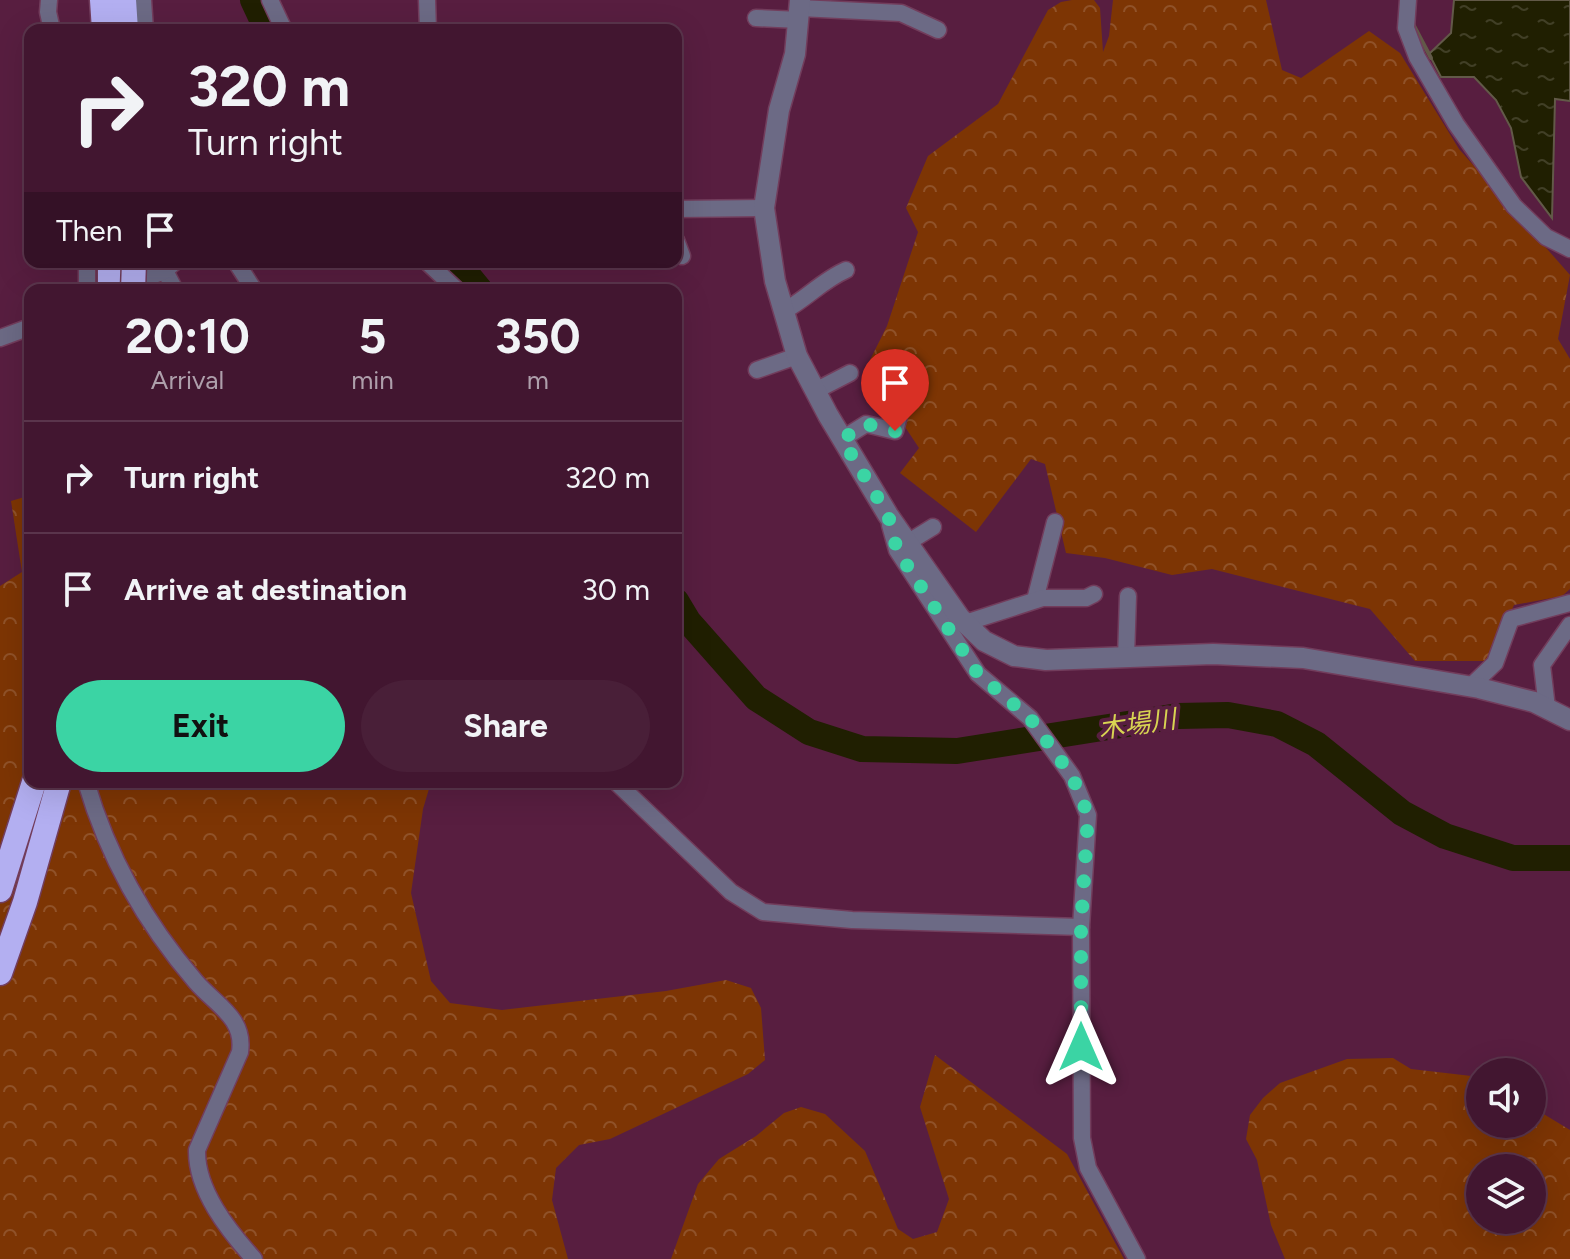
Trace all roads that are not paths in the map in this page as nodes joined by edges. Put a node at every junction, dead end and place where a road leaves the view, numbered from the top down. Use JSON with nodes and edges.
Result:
{"nodes":[{"id":1,"x":49,"y":0,"type":"edge"},
{"id":2,"x":102,"y":0,"type":"edge"},
{"id":3,"x":124,"y":0,"type":"edge"},
{"id":4,"x":143,"y":0,"type":"edge"},
{"id":5,"x":270,"y":0,"type":"edge"},
{"id":6,"x":427,"y":0,"type":"edge"},
{"id":7,"x":1408,"y":0,"type":"edge"},
{"id":8,"x":800,"y":9,"type":"edge"},
{"id":9,"x":756,"y":18,"type":"dead end"},
{"id":10,"x":51,"y":24,"type":"edge"},
{"id":11,"x":104,"y":24,"type":"edge"},
{"id":12,"x":126,"y":24,"type":"edge"},
{"id":13,"x":145,"y":24,"type":"edge"},
{"id":14,"x":281,"y":24,"type":"edge"},
{"id":15,"x":428,"y":24,"type":"edge"},
{"id":16,"x":938,"y":30,"type":"dead end"},
{"id":17,"x":764,"y":208,"type":"junction"},
{"id":18,"x":682,"y":209,"type":"edge"},
{"id":19,"x":1570,"y":249,"type":"edge"},
{"id":20,"x":161,"y":268,"type":"edge"},
{"id":21,"x":433,"y":268,"type":"edge"},
{"id":22,"x":846,"y":270,"type":"dead end"},
{"id":23,"x":129,"y":284,"type":"edge"},
{"id":24,"x":451,"y":284,"type":"edge"},
{"id":25,"x":784,"y":311,"type":"junction"},
{"id":26,"x":24,"y":329,"type":"edge"},
{"id":27,"x":0,"y":338,"type":"edge"},
{"id":28,"x":797,"y":356,"type":"junction"},
{"id":29,"x":757,"y":370,"type":"dead end"},
{"id":30,"x":850,"y":373,"type":"dead end"},
{"id":31,"x":815,"y":391,"type":"junction"},
{"id":32,"x":900,"y":412,"type":"dead end"},
{"id":33,"x":842,"y":439,"type":"junction"},
{"id":34,"x":888,"y":515,"type":"junction"},
{"id":35,"x":1055,"y":522,"type":"dead end"},
{"id":36,"x":933,"y":527,"type":"dead end"},
{"id":37,"x":907,"y":543,"type":"junction"},
{"id":38,"x":1094,"y":594,"type":"dead end"},
{"id":39,"x":1128,"y":596,"type":"dead end"},
{"id":40,"x":1035,"y":600,"type":"junction"},
{"id":41,"x":1570,"y":603,"type":"edge"},
{"id":42,"x":965,"y":623,"type":"junction"},
{"id":43,"x":1570,"y":625,"type":"edge"},
{"id":44,"x":1126,"y":657,"type":"junction"},
{"id":45,"x":1471,"y":686,"type":"junction"},
{"id":46,"x":1547,"y":708,"type":"junction"},
{"id":47,"x":1570,"y":720,"type":"edge"},
{"id":48,"x":57,"y":788,"type":"edge"},
{"id":49,"x":88,"y":788,"type":"edge"},
{"id":50,"x":622,"y":788,"type":"edge"},
{"id":51,"x":32,"y":789,"type":"edge"},
{"id":52,"x":0,"y":890,"type":"edge"},
{"id":53,"x":1081,"y":927,"type":"junction"},
{"id":54,"x":0,"y":973,"type":"edge"},
{"id":55,"x":254,"y":1259,"type":"edge"},
{"id":56,"x":1137,"y":1259,"type":"edge"}],
"edges":[{"from":1,"to":10,"type":"street"},
{"from":2,"to":11,"type":"highway"},
{"from":3,"to":12,"type":"highway"},
{"from":4,"to":13,"type":"street"},
{"from":5,"to":14,"type":"street"},
{"from":6,"to":15,"type":"street"},
{"from":7,"to":19,"type":"street"},
{"from":8,"to":9,"type":"street"},
{"from":8,"to":16,"type":"street"},
{"from":8,"to":17,"type":"street"},
{"from":17,"to":18,"type":"street"},
{"from":17,"to":25,"type":"street"},
{"from":20,"to":23,"type":"street"},
{"from":21,"to":24,"type":"street"},
{"from":22,"to":25,"type":"street"},
{"from":25,"to":28,"type":"street"},
{"from":26,"to":27,"type":"street"},
{"from":28,"to":29,"type":"street"},
{"from":28,"to":31,"type":"street"},
{"from":30,"to":31,"type":"street"},
{"from":31,"to":33,"type":"street"},
{"from":32,"to":33,"type":"street"},
{"from":33,"to":34,"type":"street"},
{"from":34,"to":37,"type":"street"},
{"from":34,"to":53,"type":"street"},
{"from":35,"to":40,"type":"street"},
{"from":36,"to":37,"type":"street"},
{"from":37,"to":42,"type":"street"},
{"from":38,"to":40,"type":"street"},
{"from":39,"to":44,"type":"street"},
{"from":40,"to":42,"type":"street"},
{"from":41,"to":45,"type":"street"},
{"from":42,"to":44,"type":"street"},
{"from":43,"to":46,"type":"street"},
{"from":44,"to":45,"type":"street"},
{"from":45,"to":46,"type":"street"},
{"from":46,"to":47,"type":"street"},
{"from":48,"to":54,"type":"highway"},
{"from":49,"to":55,"type":"street"},
{"from":50,"to":53,"type":"street"},
{"from":51,"to":52,"type":"highway"},
{"from":53,"to":56,"type":"street"}]}
